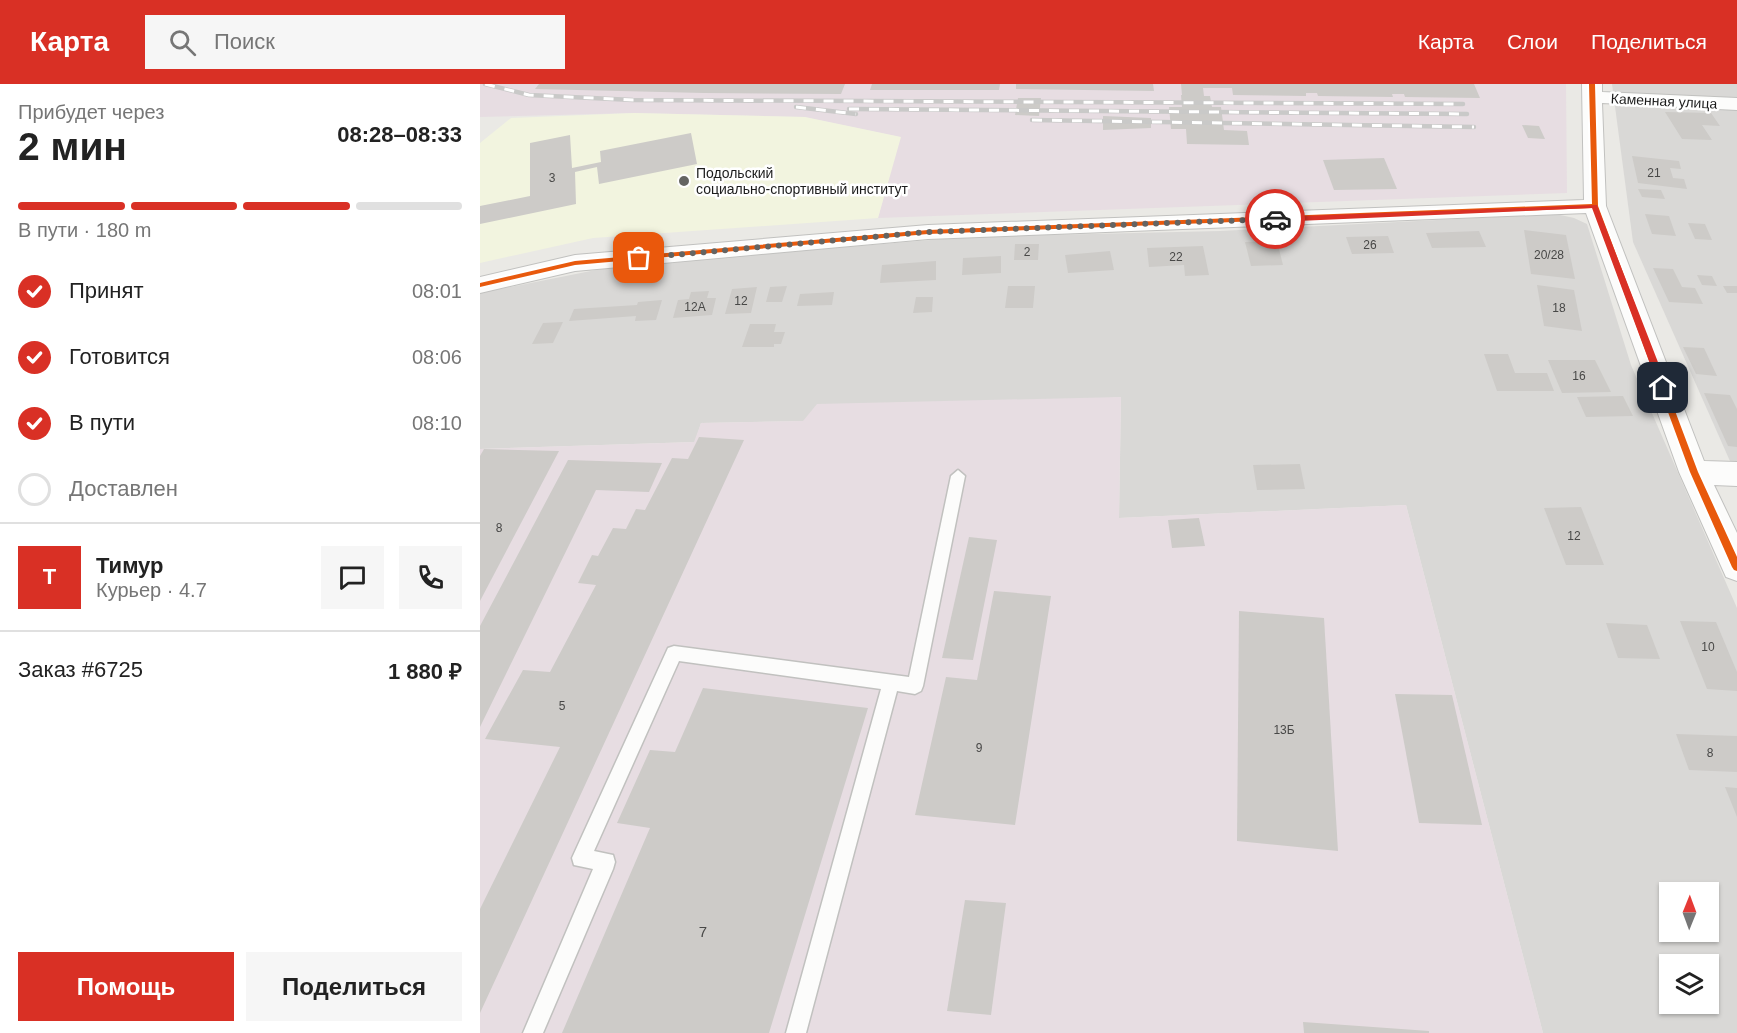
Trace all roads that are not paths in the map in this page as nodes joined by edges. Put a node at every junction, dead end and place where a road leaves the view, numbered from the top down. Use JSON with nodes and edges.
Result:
{"nodes":[{"id":1,"x":1592,"y":90,"type":"edge"},
{"id":2,"x":1737,"y":104,"type":"edge"},
{"id":3,"x":1595,"y":206,"type":"junction"},
{"id":4,"x":480,"y":285,"type":"edge"},
{"id":5,"x":1694,"y":472,"type":"junction"},
{"id":6,"x":1737,"y":474,"type":"edge"},
{"id":7,"x":958,"y":476,"type":"dead end"},
{"id":8,"x":1737,"y":567,"type":"edge"},
{"id":9,"x":891,"y":682,"type":"junction"},
{"id":10,"x":533,"y":1033,"type":"edge"},
{"id":11,"x":796,"y":1033,"type":"edge"}],
"edges":[{"from":1,"to":2,"type":"street","name":"Каменная улица"},
{"from":1,"to":3,"type":"street"},
{"from":3,"to":4,"type":"street"},
{"from":3,"to":5,"type":"street"},
{"from":5,"to":6,"type":"street"},
{"from":5,"to":8,"type":"street"},
{"from":7,"to":9,"type":"lane"},
{"from":9,"to":10,"type":"lane"},
{"from":9,"to":11,"type":"lane"}]}
